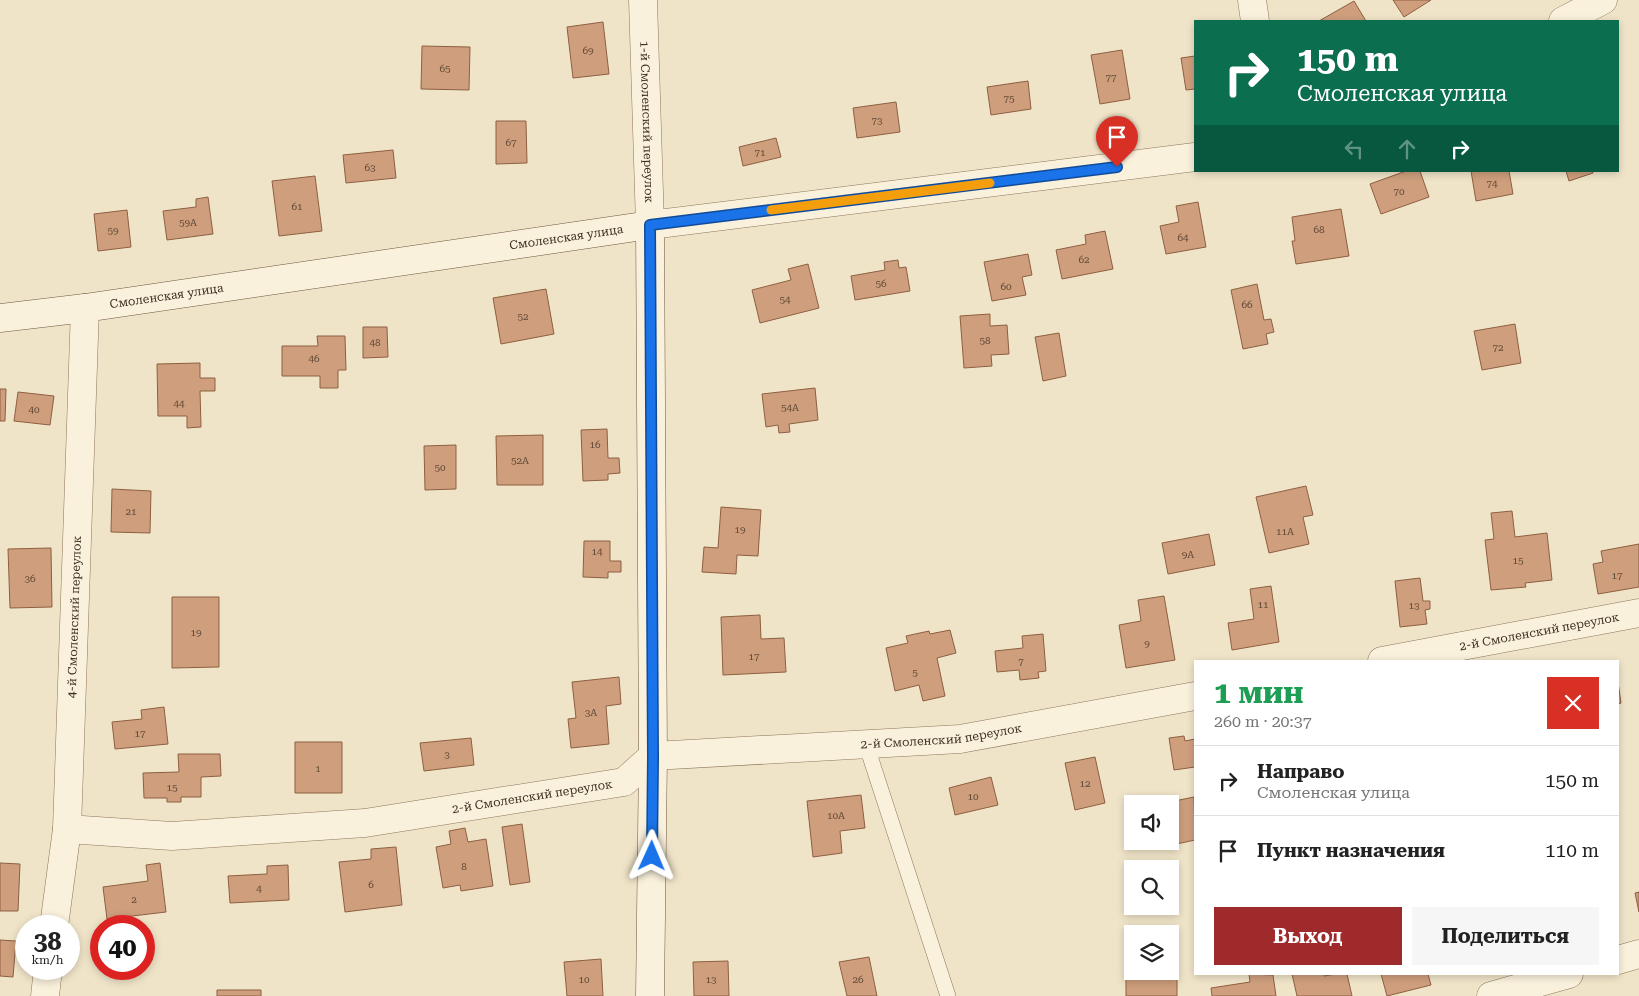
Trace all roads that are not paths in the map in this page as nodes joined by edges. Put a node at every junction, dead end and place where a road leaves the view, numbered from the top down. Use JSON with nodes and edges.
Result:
{"nodes":[{"id":1,"x":643,"y":0,"type":"edge"},
{"id":2,"x":1252,"y":0,"type":"edge"},
{"id":3,"x":1603,"y":0,"type":"edge"},
{"id":4,"x":1256,"y":20,"type":"edge"},
{"id":5,"x":1565,"y":20,"type":"edge"},
{"id":6,"x":1194,"y":157,"type":"edge"},
{"id":7,"x":650,"y":225,"type":"junction"},
{"id":8,"x":85,"y":308,"type":"junction"},
{"id":9,"x":0,"y":318,"type":"edge"},
{"id":10,"x":1639,"y":613,"type":"edge"},
{"id":11,"x":1387,"y":660,"type":"edge"},
{"id":12,"x":1194,"y":696,"type":"edge"},
{"id":13,"x":866,"y":744,"type":"junction"},
{"id":14,"x":653,"y":756,"type":"junction"},
{"id":15,"x":67,"y":828,"type":"junction"},
{"id":16,"x":55,"y":915,"type":"edge"},
{"id":17,"x":1639,"y":954,"type":"edge"},
{"id":18,"x":1619,"y":960,"type":"edge"},
{"id":19,"x":1564,"y":975,"type":"edge"},
{"id":20,"x":47,"y":980,"type":"edge"},
{"id":21,"x":45,"y":996,"type":"edge"},
{"id":22,"x":650,"y":996,"type":"edge"},
{"id":23,"x":948,"y":996,"type":"edge"},
{"id":24,"x":1491,"y":996,"type":"edge"}],
"edges":[{"from":1,"to":7,"type":"street","name":"1-й Смоленский переулок"},
{"from":2,"to":4,"type":"street"},
{"from":3,"to":5,"type":"street"},
{"from":6,"to":7,"type":"street","name":"Смоленская улица"},
{"from":7,"to":8,"type":"street","name":"Смоленская улица"},
{"from":7,"to":14,"type":"street","name":"1-й Смоленский переулок"},
{"from":8,"to":9,"type":"street","name":"Смоленская улица"},
{"from":8,"to":15,"type":"street","name":"4-й Смоленский переулок"},
{"from":10,"to":11,"type":"street","name":"2-й Смоленский переулок"},
{"from":12,"to":13,"type":"street","name":"2-й Смоленский переулок"},
{"from":13,"to":14,"type":"street","name":"2-й Смоленский переулок"},
{"from":13,"to":23,"type":"lane"},
{"from":14,"to":15,"type":"street","name":"2-й Смоленский переулок"},
{"from":14,"to":22,"type":"street","name":"1-й Смоленский переулок"},
{"from":15,"to":16,"type":"street","name":"4-й Смоленский переулок"},
{"from":17,"to":18,"type":"street"},
{"from":19,"to":24,"type":"street"},
{"from":20,"to":21,"type":"street"}]}
